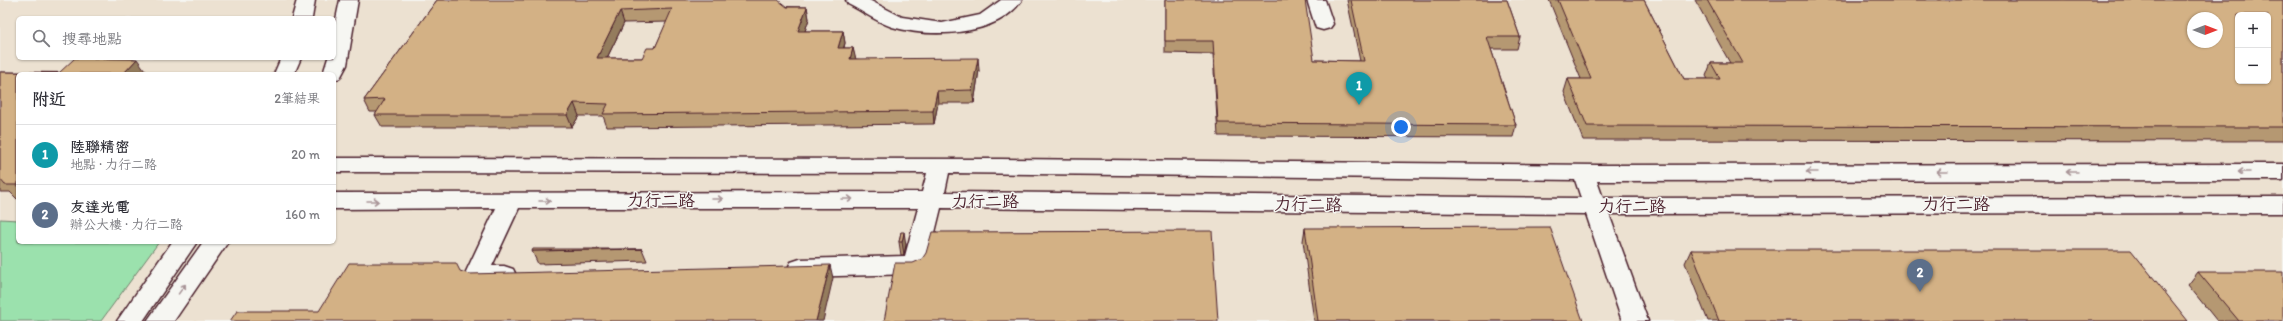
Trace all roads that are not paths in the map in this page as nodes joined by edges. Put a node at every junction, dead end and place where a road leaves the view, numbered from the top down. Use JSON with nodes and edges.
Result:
{"nodes":[{"id":1,"x":306,"y":0,"type":"edge"},
{"id":2,"x":349,"y":0,"type":"edge"},
{"id":3,"x":855,"y":0,"type":"edge"},
{"id":4,"x":1012,"y":0,"type":"edge"},
{"id":5,"x":1316,"y":0,"type":"edge"},
{"id":6,"x":302,"y":16,"type":"edge"},
{"id":7,"x":1323,"y":24,"type":"dead end"},
{"id":8,"x":290,"y":60,"type":"edge"},
{"id":9,"x":285,"y":72,"type":"edge"},
{"id":10,"x":334,"y":72,"type":"edge"},
{"id":11,"x":336,"y":165,"type":"edge"},
{"id":12,"x":940,"y":166,"type":"junction"},
{"id":13,"x":1583,"y":172,"type":"junction"},
{"id":14,"x":2100,"y":172,"type":"junction"},
{"id":15,"x":2283,"y":172,"type":"edge"},
{"id":16,"x":932,"y":200,"type":"junction"},
{"id":17,"x":336,"y":201,"type":"edge"},
{"id":18,"x":511,"y":201,"type":"junction"},
{"id":19,"x":2128,"y":205,"type":"junction"},
{"id":20,"x":2283,"y":205,"type":"edge"},
{"id":21,"x":1594,"y":206,"type":"junction"},
{"id":22,"x":184,"y":244,"type":"edge"},
{"id":23,"x":215,"y":244,"type":"edge"},
{"id":24,"x":779,"y":268,"type":"edge"},
{"id":25,"x":524,"y":275,"type":"edge"},
{"id":26,"x":130,"y":321,"type":"edge"},
{"id":27,"x":160,"y":321,"type":"edge"},
{"id":28,"x":1635,"y":321,"type":"edge"}],
"edges":[{"from":1,"to":6,"type":"street"},
{"from":2,"to":10,"type":"street"},
{"from":3,"to":4,"type":"street"},
{"from":5,"to":7,"type":"street"},
{"from":8,"to":9,"type":"street"},
{"from":11,"to":12,"type":"street","name":"力行二路"},
{"from":12,"to":13,"type":"street","name":"力行二路"},
{"from":12,"to":16,"type":"street"},
{"from":14,"to":13,"type":"street","name":"力行二路","one_way":true},
{"from":13,"to":21,"type":"street"},
{"from":15,"to":14,"type":"street","name":"力行二路","one_way":true},
{"from":14,"to":19,"type":"street"},
{"from":18,"to":16,"type":"street","name":"力行二路","one_way":true},
{"from":16,"to":21,"type":"street","name":"力行二路"},
{"from":16,"to":24,"type":"street"},
{"from":17,"to":18,"type":"street","name":"力行二路","one_way":true},
{"from":18,"to":25,"type":"street"},
{"from":19,"to":20,"type":"street","name":"力行二路"},
{"from":19,"to":21,"type":"street","name":"力行二路"},
{"from":21,"to":28,"type":"street"},
{"from":22,"to":26,"type":"street"},
{"from":27,"to":23,"type":"street","one_way":true}]}
